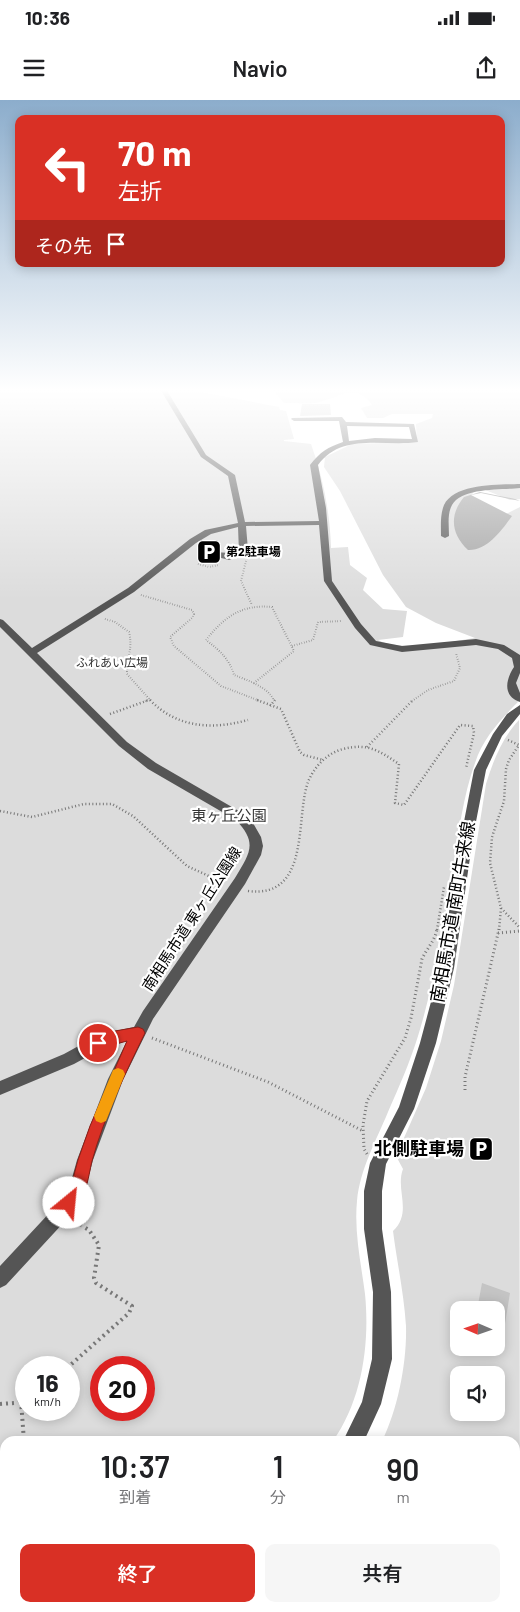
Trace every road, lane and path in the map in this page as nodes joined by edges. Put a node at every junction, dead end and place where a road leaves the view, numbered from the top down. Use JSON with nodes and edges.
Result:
{"nodes":[{"id":1,"x":208,"y":460,"type":"edge"},
{"id":2,"x":317,"y":460,"type":"edge"},
{"id":3,"x":520,"y":486,"type":"edge"},
{"id":4,"x":324,"y":523,"type":"junction"},
{"id":5,"x":242,"y":524,"type":"junction"},
{"id":6,"x":445,"y":536,"type":"dead end"},
{"id":7,"x":210,"y":554,"type":"dead end"},
{"id":8,"x":250,"y":558,"type":"dead end"},
{"id":9,"x":131,"y":590,"type":"junction"},
{"id":10,"x":252,"y":606,"type":"junction"},
{"id":11,"x":92,"y":614,"type":"junction"},
{"id":12,"x":0,"y":622,"type":"edge"},
{"id":13,"x":356,"y":625,"type":"junction"},
{"id":14,"x":454,"y":643,"type":"junction"},
{"id":15,"x":292,"y":646,"type":"junction"},
{"id":16,"x":32,"y":652,"type":"junction"},
{"id":17,"x":254,"y":683,"type":"junction"},
{"id":18,"x":151,"y":699,"type":"junction"},
{"id":19,"x":520,"y":699,"type":"edge"},
{"id":20,"x":270,"y":706,"type":"junction"},
{"id":21,"x":520,"y":708,"type":"edge"},
{"id":22,"x":99,"y":720,"type":"junction"},
{"id":23,"x":248,"y":720,"type":"dead end"},
{"id":24,"x":519,"y":745,"type":"edge"},
{"id":25,"x":368,"y":747,"type":"junction"},
{"id":26,"x":323,"y":760,"type":"junction"},
{"id":27,"x":465,"y":771,"type":"dead end"},
{"id":28,"x":0,"y":812,"type":"edge"},
{"id":29,"x":445,"y":881,"type":"dead end"},
{"id":30,"x":235,"y":887,"type":"junction"},
{"id":31,"x":502,"y":908,"type":"junction"},
{"id":32,"x":520,"y":930,"type":"edge"},
{"id":33,"x":498,"y":933,"type":"junction"},
{"id":34,"x":138,"y":1033,"type":"junction"},
{"id":35,"x":0,"y":1088,"type":"edge"},
{"id":36,"x":465,"y":1090,"type":"dead end"},
{"id":37,"x":363,"y":1131,"type":"junction"},
{"id":38,"x":380,"y":1161,"type":"junction"},
{"id":39,"x":60,"y":1214,"type":"junction"},
{"id":40,"x":0,"y":1279,"type":"edge"},
{"id":41,"x":80,"y":1357,"type":"edge"},
{"id":42,"x":15,"y":1402,"type":"edge"},
{"id":43,"x":0,"y":1404,"type":"edge"},
{"id":44,"x":22,"y":1421,"type":"edge"},
{"id":45,"x":24,"y":1436,"type":"edge"},
{"id":46,"x":355,"y":1436,"type":"edge"}],
"edges":[{"from":1,"to":5,"type":"street"},
{"from":2,"to":4,"type":"street"},
{"from":3,"to":6,"type":"street"},
{"from":4,"to":5,"type":"street"},
{"from":4,"to":13,"type":"street"},
{"from":5,"to":7,"type":"street"},
{"from":5,"to":9,"type":"street"},
{"from":8,"to":10,"type":"path"},
{"from":9,"to":11,"type":"street"},
{"from":9,"to":20,"type":"path"},
{"from":10,"to":15,"type":"path"},
{"from":10,"to":17,"type":"path"},
{"from":11,"to":16,"type":"street"},
{"from":11,"to":18,"type":"path"},
{"from":12,"to":16,"type":"street","name":"南相馬市道 東ヶ丘公園線"},
{"from":13,"to":14,"type":"street"},
{"from":13,"to":15,"type":"path"},
{"from":14,"to":19,"type":"street"},
{"from":14,"to":25,"type":"path"},
{"from":15,"to":17,"type":"path"},
{"from":16,"to":22,"type":"street","name":"南相馬市道 東ヶ丘公園線"},
{"from":17,"to":20,"type":"path"},
{"from":18,"to":22,"type":"path"},
{"from":18,"to":23,"type":"path"},
{"from":20,"to":26,"type":"path"},
{"from":21,"to":38,"type":"street","name":"南相馬市道 南町牛来線"},
{"from":22,"to":30,"type":"street","name":"南相馬市道 東ヶ丘公園線"},
{"from":24,"to":31,"type":"path"},
{"from":25,"to":26,"type":"path"},
{"from":25,"to":27,"type":"path"},
{"from":26,"to":30,"type":"path"},
{"from":28,"to":30,"type":"path"},
{"from":29,"to":37,"type":"path"},
{"from":30,"to":34,"type":"street","name":"南相馬市道 東ヶ丘公園線"},
{"from":31,"to":32,"type":"path"},
{"from":31,"to":33,"type":"path"},
{"from":32,"to":33,"type":"path"},
{"from":33,"to":36,"type":"path"},
{"from":34,"to":35,"type":"street"},
{"from":34,"to":37,"type":"path"},
{"from":34,"to":39,"type":"street","name":"南相馬市道 東ヶ丘公園線"},
{"from":37,"to":38,"type":"path"},
{"from":38,"to":46,"type":"street","name":"南相馬市道 南町牛来線"},
{"from":39,"to":40,"type":"street","name":"南相馬市道 東ヶ丘公園線"},
{"from":39,"to":41,"type":"path"},
{"from":42,"to":43,"type":"path"},
{"from":44,"to":45,"type":"path"}]}
